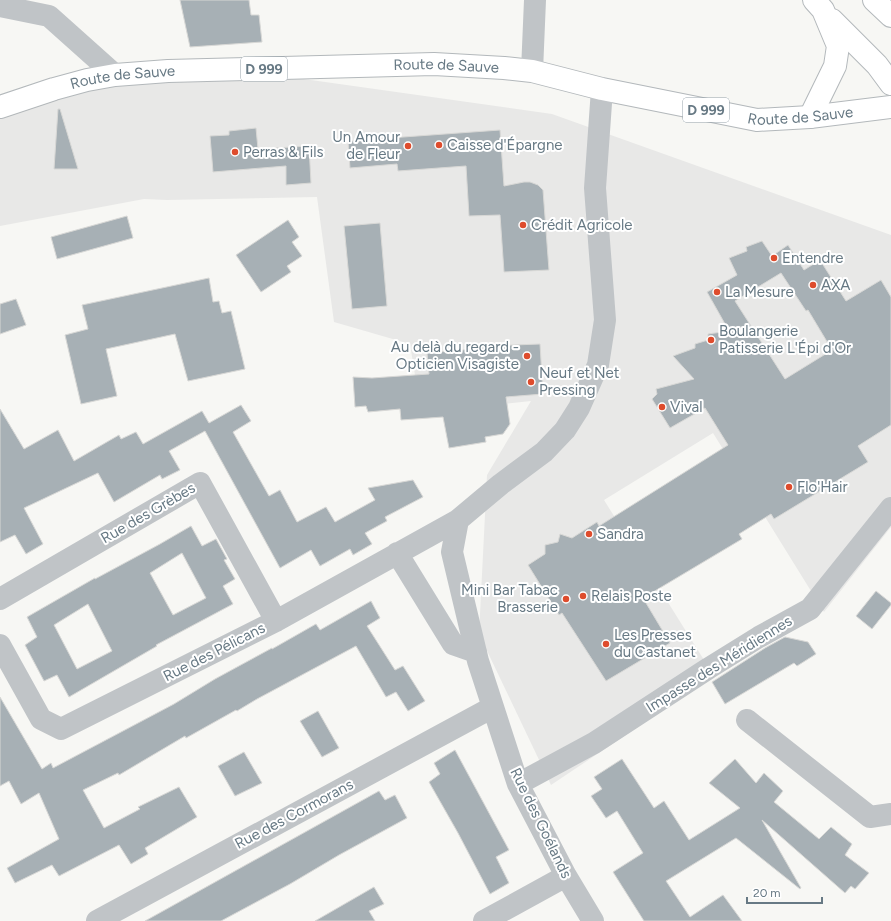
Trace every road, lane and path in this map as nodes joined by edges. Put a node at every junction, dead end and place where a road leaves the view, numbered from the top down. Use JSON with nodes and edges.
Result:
{"nodes":[{"id":1,"x":535,"y":0,"type":"edge"},
{"id":2,"x":874,"y":0,"type":"edge"},
{"id":3,"x":819,"y":5,"type":"edge"},
{"id":4,"x":0,"y":6,"type":"edge"},
{"id":5,"x":891,"y":16,"type":"edge"},
{"id":6,"x":884,"y":66,"type":"edge"},
{"id":7,"x":532,"y":72,"type":"junction"},
{"id":8,"x":115,"y":75,"type":"junction"},
{"id":9,"x":891,"y":84,"type":"edge"},
{"id":10,"x":602,"y":89,"type":"junction"},
{"id":11,"x":0,"y":107,"type":"edge"},
{"id":12,"x":891,"y":107,"type":"edge"},
{"id":13,"x":810,"y":117,"type":"junction"},
{"id":14,"x":891,"y":508,"type":"edge"},
{"id":15,"x":458,"y":520,"type":"junction"},
{"id":16,"x":397,"y":553,"type":"junction"},
{"id":17,"x":0,"y":598,"type":"edge"},
{"id":18,"x":276,"y":621,"type":"junction"},
{"id":19,"x":0,"y":645,"type":"edge"},
{"id":20,"x":476,"y":652,"type":"junction"},
{"id":21,"x":492,"y":707,"type":"junction"},
{"id":22,"x":748,"y":720,"type":"dead end"},
{"id":23,"x":518,"y":784,"type":"junction"},
{"id":24,"x":891,"y":814,"type":"edge"},
{"id":25,"x":566,"y":876,"type":"junction"},
{"id":26,"x":96,"y":921,"type":"edge"},
{"id":27,"x":484,"y":921,"type":"edge"},
{"id":28,"x":592,"y":921,"type":"edge"}],
"edges":[{"from":1,"to":7,"type":"street"},
{"from":2,"to":5,"type":"main road"},
{"from":3,"to":6,"type":"main road"},
{"from":3,"to":13,"type":"main road"},
{"from":4,"to":8,"type":"street"},
{"from":6,"to":9,"type":"main road"},
{"from":7,"to":8,"type":"main road","name":"Route de Sauve","number":"D 999"},
{"from":7,"to":10,"type":"main road","name":"Route de Sauve","number":"D 999"},
{"from":8,"to":11,"type":"main road","name":"Route de Sauve","number":"D 999"},
{"from":10,"to":13,"type":"main road","name":"Route de Sauve","number":"D 999"},
{"from":10,"to":15,"type":"street"},
{"from":12,"to":13,"type":"main road","name":"Route de Sauve","number":"D 999"},
{"from":14,"to":23,"type":"street","name":"Impasse des Méridiennes"},
{"from":15,"to":16,"type":"street","name":"Rue des Pélicans"},
{"from":15,"to":20,"type":"street","name":"Rue des Goélands"},
{"from":16,"to":18,"type":"street","name":"Rue des Pélicans"},
{"from":16,"to":20,"type":"street"},
{"from":17,"to":18,"type":"street","name":"Rue des Grèbes"},
{"from":18,"to":19,"type":"street","name":"Rue des Pélicans"},
{"from":20,"to":21,"type":"street","name":"Rue des Goélands"},
{"from":21,"to":23,"type":"street","name":"Rue des Goélands"},
{"from":21,"to":26,"type":"street","name":"Rue des Cormorans"},
{"from":22,"to":24,"type":"street"},
{"from":23,"to":25,"type":"street","name":"Rue des Goélands"},
{"from":25,"to":27,"type":"street"},
{"from":25,"to":28,"type":"street","name":"Rue des Goélands"}]}
